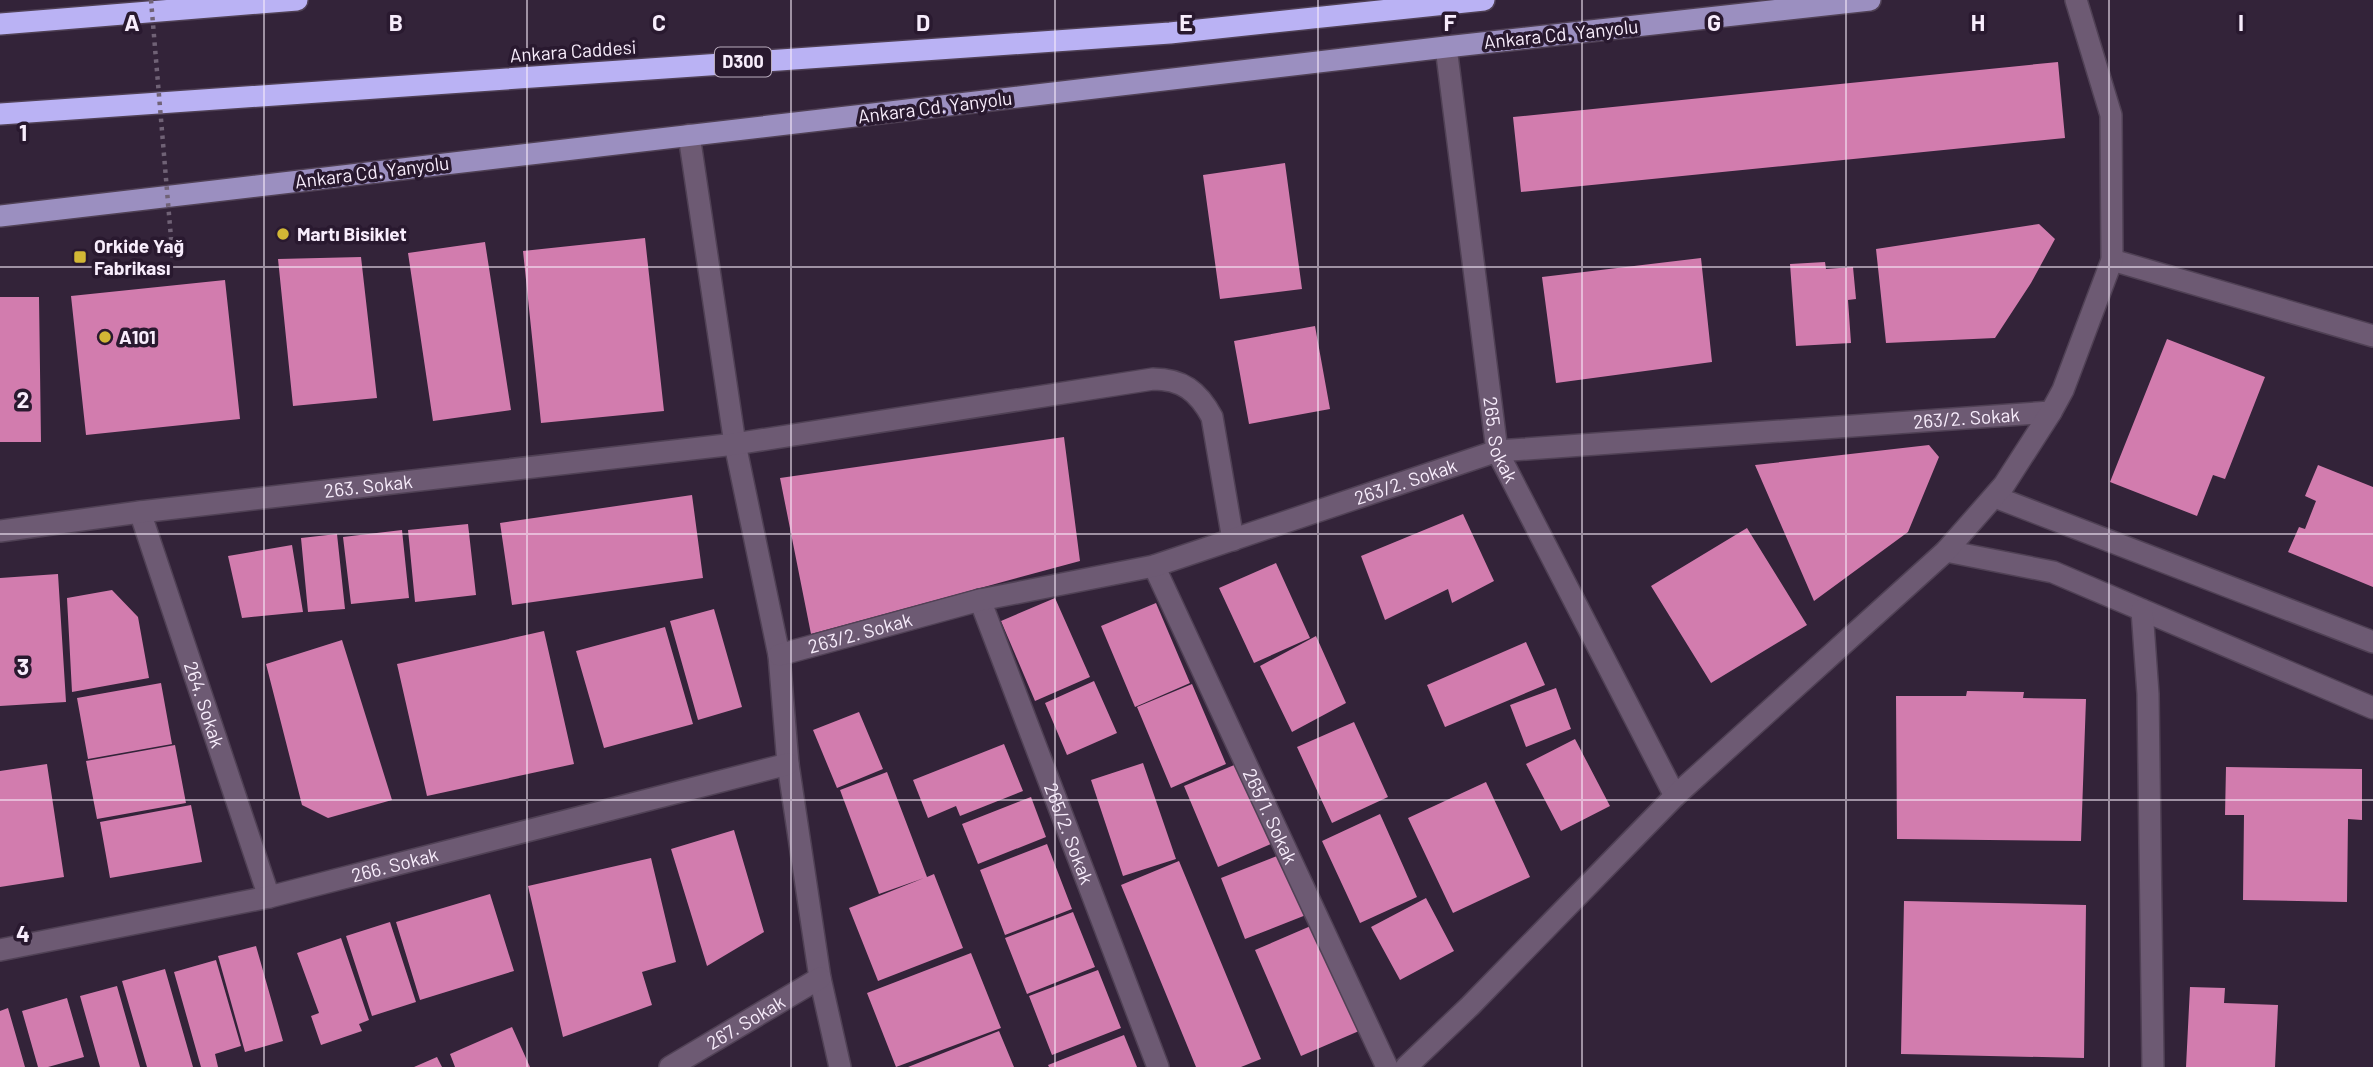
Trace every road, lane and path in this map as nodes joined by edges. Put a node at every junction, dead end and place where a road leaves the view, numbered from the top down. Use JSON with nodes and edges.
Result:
{"nodes":[{"id":1,"x":151,"y":0,"type":"edge"},
{"id":2,"x":297,"y":0,"type":"edge"},
{"id":3,"x":1484,"y":0,"type":"edge"},
{"id":4,"x":1870,"y":0,"type":"edge"},
{"id":5,"x":2076,"y":0,"type":"edge"},
{"id":6,"x":0,"y":24,"type":"edge"},
{"id":7,"x":1447,"y":47,"type":"junction"},
{"id":8,"x":0,"y":114,"type":"edge"},
{"id":9,"x":689,"y":135,"type":"junction"},
{"id":10,"x":0,"y":216,"type":"edge"},
{"id":11,"x":2112,"y":260,"type":"junction"},
{"id":12,"x":173,"y":262,"type":"dead end"},
{"id":13,"x":2373,"y":336,"type":"edge"},
{"id":14,"x":2051,"y":412,"type":"junction"},
{"id":15,"x":735,"y":444,"type":"junction"},
{"id":16,"x":1497,"y":451,"type":"junction"},
{"id":17,"x":1995,"y":496,"type":"junction"},
{"id":18,"x":140,"y":512,"type":"junction"},
{"id":19,"x":0,"y":531,"type":"edge"},
{"id":20,"x":1233,"y":540,"type":"junction"},
{"id":21,"x":1946,"y":551,"type":"junction"},
{"id":22,"x":1154,"y":566,"type":"junction"},
{"id":23,"x":980,"y":600,"type":"junction"},
{"id":24,"x":2142,"y":610,"type":"junction"},
{"id":25,"x":2373,"y":642,"type":"edge"},
{"id":26,"x":779,"y":655,"type":"junction"},
{"id":27,"x":2373,"y":708,"type":"edge"},
{"id":28,"x":788,"y":764,"type":"junction"},
{"id":29,"x":1675,"y":796,"type":"junction"},
{"id":30,"x":270,"y":897,"type":"junction"},
{"id":31,"x":0,"y":950,"type":"edge"},
{"id":32,"x":820,"y":978,"type":"junction"},
{"id":33,"x":670,"y":1067,"type":"edge"},
{"id":34,"x":840,"y":1067,"type":"edge"},
{"id":35,"x":1158,"y":1067,"type":"edge"},
{"id":36,"x":1387,"y":1067,"type":"edge"},
{"id":37,"x":1406,"y":1067,"type":"edge"},
{"id":38,"x":2153,"y":1067,"type":"edge"}],
"edges":[{"from":1,"to":12,"type":"path","bridge":true},
{"from":2,"to":6,"type":"highway"},
{"from":3,"to":8,"type":"highway","name":"Ankara Caddesi","number":"D300"},
{"from":4,"to":7,"type":"main road","name":"Ankara Cd. Yanyolu"},
{"from":5,"to":11,"type":"street"},
{"from":7,"to":9,"type":"main road","name":"Ankara Cd. Yanyolu"},
{"from":7,"to":16,"type":"street","name":"265. Sokak"},
{"from":9,"to":10,"type":"main road","name":"Ankara Cd. Yanyolu"},
{"from":9,"to":15,"type":"street"},
{"from":11,"to":13,"type":"street"},
{"from":11,"to":14,"type":"street"},
{"from":14,"to":16,"type":"street","name":"263/2. Sokak"},
{"from":14,"to":17,"type":"street"},
{"from":15,"to":18,"type":"street","name":"263. Sokak"},
{"from":15,"to":20,"type":"street","name":"263. Sokak"},
{"from":15,"to":26,"type":"street"},
{"from":16,"to":20,"type":"street","name":"263/2. Sokak"},
{"from":16,"to":29,"type":"street","name":"265. Sokak"},
{"from":17,"to":21,"type":"street"},
{"from":17,"to":25,"type":"street"},
{"from":18,"to":19,"type":"street","name":"263. Sokak"},
{"from":18,"to":30,"type":"street","name":"264. Sokak"},
{"from":20,"to":22,"type":"street","name":"263/2. Sokak"},
{"from":21,"to":24,"type":"street"},
{"from":21,"to":29,"type":"street"},
{"from":22,"to":23,"type":"street","name":"263/2. Sokak"},
{"from":22,"to":36,"type":"street","name":"265/1. Sokak"},
{"from":23,"to":26,"type":"street","name":"263/2. Sokak"},
{"from":23,"to":35,"type":"street","name":"265/2. Sokak"},
{"from":24,"to":27,"type":"street"},
{"from":24,"to":38,"type":"street"},
{"from":26,"to":28,"type":"street"},
{"from":28,"to":30,"type":"street","name":"266. Sokak"},
{"from":28,"to":32,"type":"street"},
{"from":29,"to":37,"type":"street"},
{"from":30,"to":31,"type":"street","name":"266. Sokak"},
{"from":32,"to":33,"type":"street","name":"267. Sokak"},
{"from":32,"to":34,"type":"street"}]}
